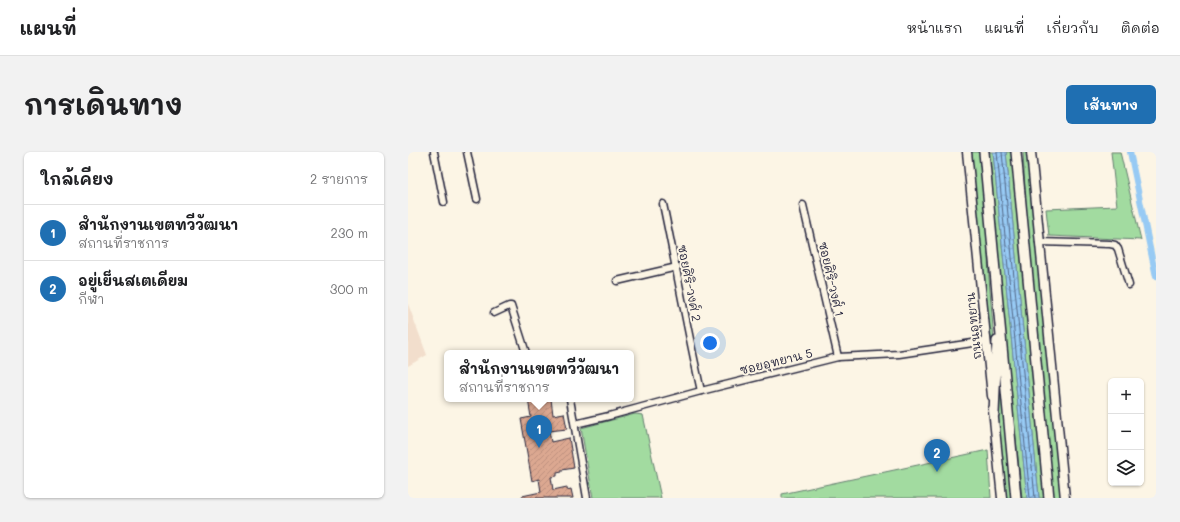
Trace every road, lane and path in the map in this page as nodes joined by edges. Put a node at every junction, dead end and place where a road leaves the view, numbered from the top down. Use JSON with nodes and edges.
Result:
{"nodes":[{"id":1,"x":434,"y":152,"type":"edge"},
{"id":2,"x":467,"y":152,"type":"edge"},
{"id":3,"x":967,"y":152,"type":"edge"},
{"id":4,"x":984,"y":152,"type":"edge"},
{"id":5,"x":1016,"y":152,"type":"edge"},
{"id":6,"x":1031,"y":152,"type":"edge"},
{"id":7,"x":477,"y":199,"type":"dead end"},
{"id":8,"x":444,"y":202,"type":"dead end"},
{"id":9,"x":663,"y":204,"type":"dead end"},
{"id":10,"x":803,"y":205,"type":"dead end"},
{"id":11,"x":1039,"y":242,"type":"junction"},
{"id":12,"x":677,"y":267,"type":"junction"},
{"id":13,"x":617,"y":281,"type":"dead end"},
{"id":14,"x":1129,"y":285,"type":"dead end"},
{"id":15,"x":494,"y":313,"type":"dead end"},
{"id":16,"x":1000,"y":325,"type":"junction"},
{"id":17,"x":986,"y":341,"type":"junction"},
{"id":18,"x":525,"y":350,"type":"edge"},
{"id":19,"x":838,"y":357,"type":"junction"},
{"id":20,"x":701,"y":391,"type":"junction"},
{"id":21,"x":571,"y":402,"type":"edge"},
{"id":22,"x":994,"y":414,"type":"junction"},
{"id":23,"x":575,"y":424,"type":"junction"},
{"id":24,"x":587,"y":498,"type":"edge"},
{"id":25,"x":1002,"y":498,"type":"edge"},
{"id":26,"x":1016,"y":498,"type":"edge"},
{"id":27,"x":1049,"y":498,"type":"edge"},
{"id":28,"x":1064,"y":498,"type":"edge"}],
"edges":[{"from":1,"to":8,"type":"street"},
{"from":2,"to":7,"type":"street"},
{"from":3,"to":17,"type":"street","name":"ถนนอุทยาน"},
{"from":4,"to":16,"type":"main road"},
{"from":5,"to":27,"type":"main road"},
{"from":6,"to":11,"type":"street"},
{"from":9,"to":12,"type":"street","name":"ซอยศิริ-วงศ์ 2"},
{"from":10,"to":19,"type":"street","name":"ซอยศิริ-วงศ์ 1"},
{"from":11,"to":14,"type":"street"},
{"from":11,"to":28,"type":"street"},
{"from":12,"to":13,"type":"street"},
{"from":12,"to":20,"type":"street","name":"ซอยศิริ-วงศ์ 2"},
{"from":15,"to":18,"type":"street"},
{"from":16,"to":22,"type":"main road"},
{"from":16,"to":26,"type":"main road"},
{"from":17,"to":19,"type":"street","name":"ซอยอุทยาน 5"},
{"from":17,"to":22,"type":"street","name":"ถนนอุทยาน"},
{"from":19,"to":20,"type":"street","name":"ซอยอุทยาน 5"},
{"from":20,"to":23,"type":"street","name":"ซอยอุทยาน 5"},
{"from":21,"to":23,"type":"street"},
{"from":22,"to":25,"type":"street","name":"ถนนอุทยาน"},
{"from":23,"to":24,"type":"street"}]}
